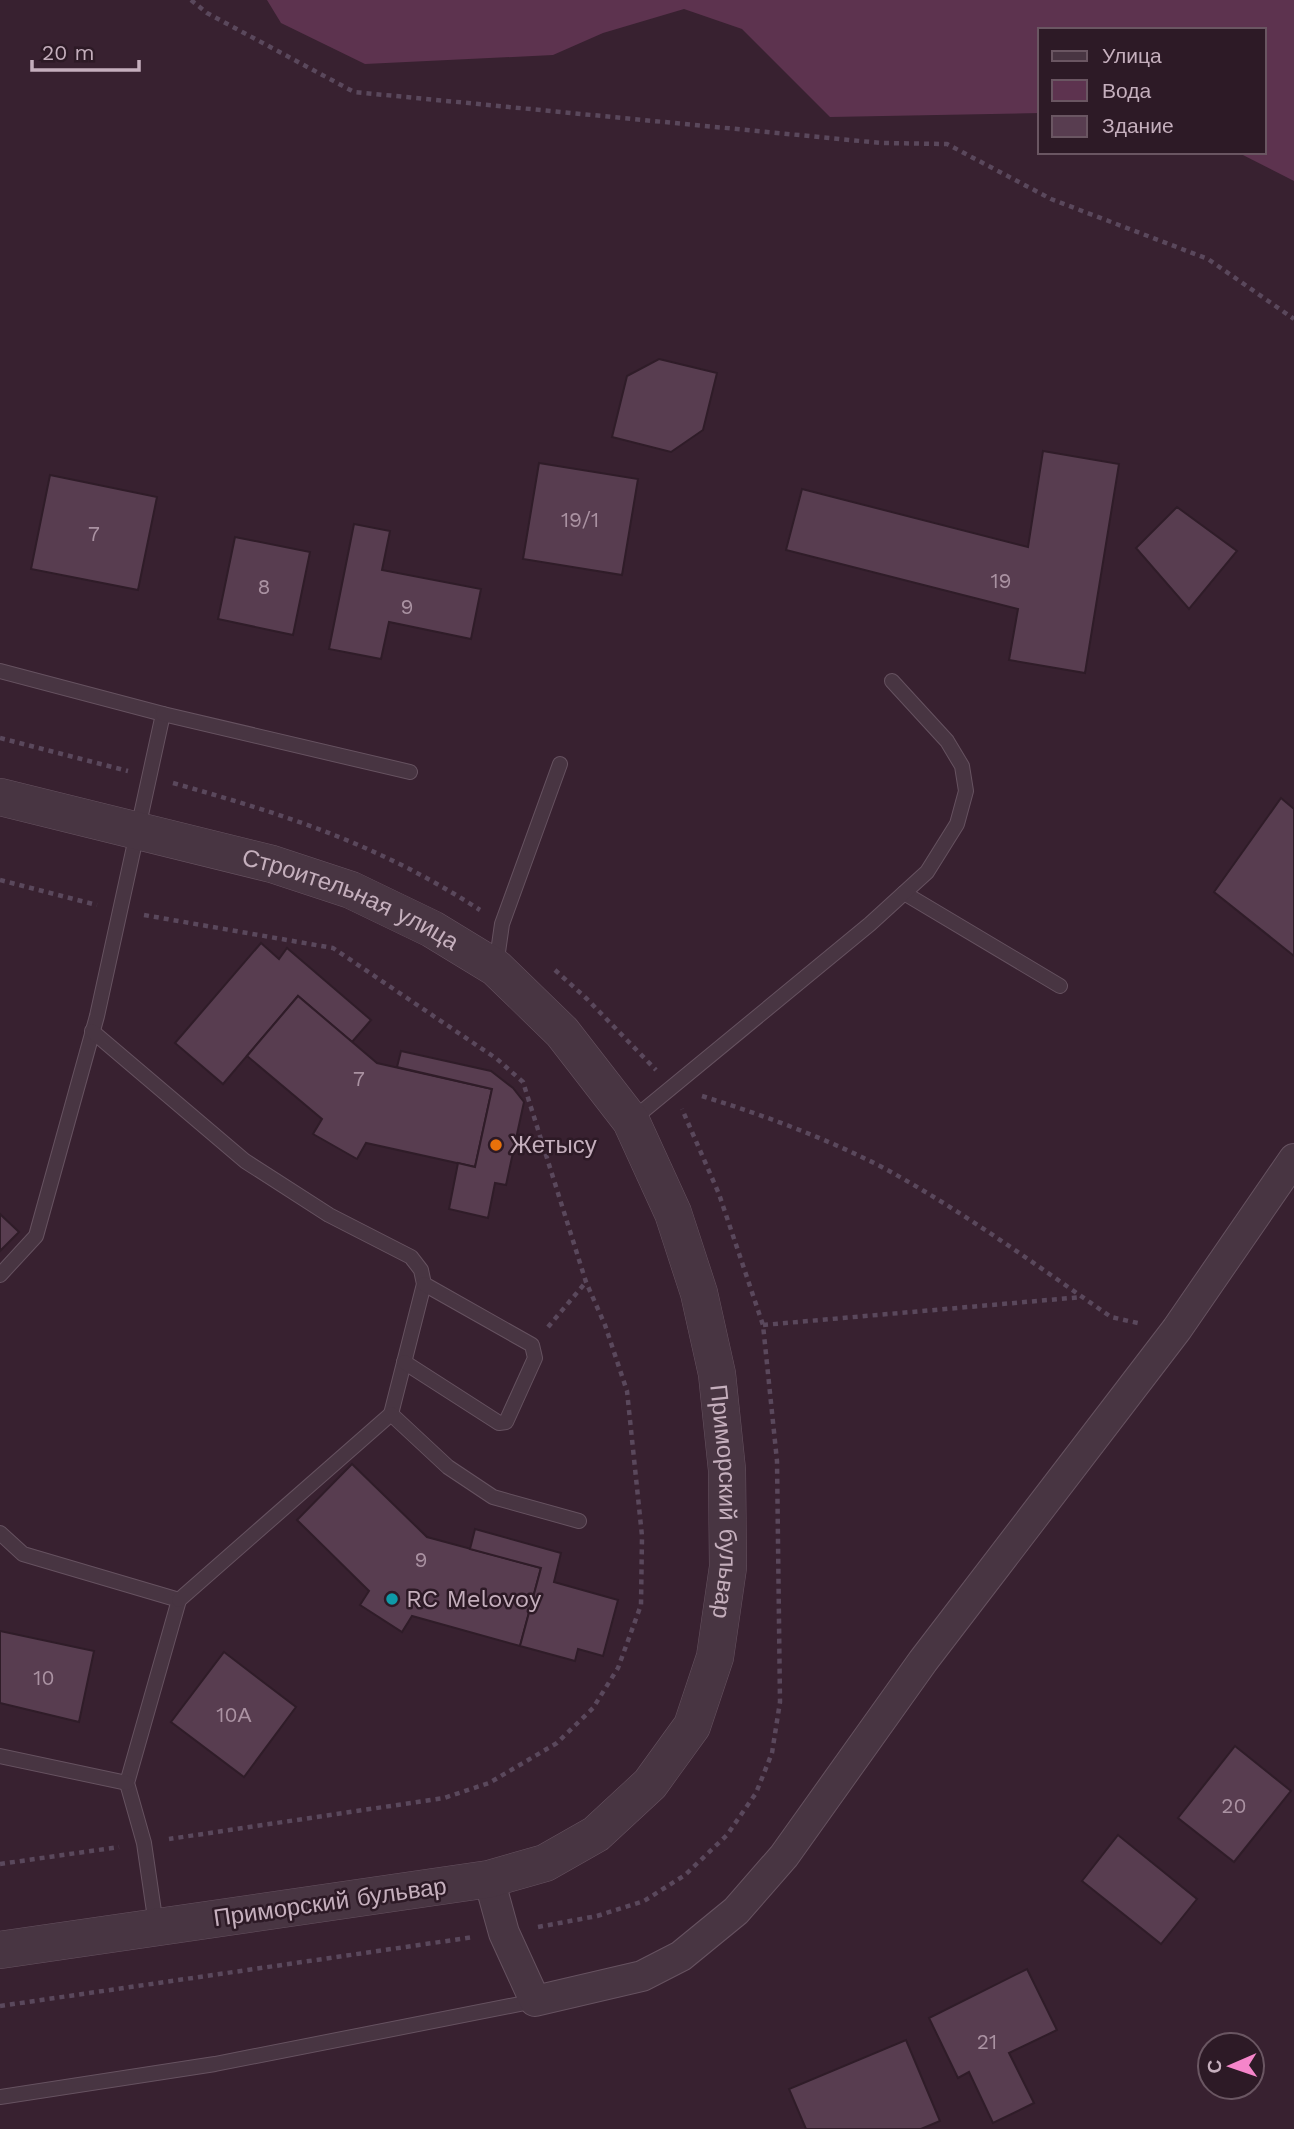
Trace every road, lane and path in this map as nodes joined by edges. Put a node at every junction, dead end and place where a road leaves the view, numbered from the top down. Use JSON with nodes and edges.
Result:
{"nodes":[{"id":1,"x":191,"y":0,"type":"edge"},
{"id":2,"x":1294,"y":318,"type":"edge"},
{"id":3,"x":0,"y":671,"type":"edge"},
{"id":4,"x":892,"y":681,"type":"dead end"},
{"id":5,"x":163,"y":714,"type":"junction"},
{"id":6,"x":560,"y":764,"type":"dead end"},
{"id":7,"x":410,"y":772,"type":"dead end"},
{"id":8,"x":0,"y":797,"type":"edge"},
{"id":9,"x":135,"y":830,"type":"junction"},
{"id":10,"x":904,"y":893,"type":"junction"},
{"id":11,"x":496,"y":968,"type":"junction"},
{"id":12,"x":1060,"y":986,"type":"dead end"},
{"id":13,"x":92,"y":1031,"type":"junction"},
{"id":14,"x":671,"y":1086,"type":"junction"},
{"id":15,"x":631,"y":1121,"type":"junction"},
{"id":16,"x":1294,"y":1159,"type":"edge"},
{"id":17,"x":0,"y":1275,"type":"edge"},
{"id":18,"x":586,"y":1282,"type":"dead end"},
{"id":19,"x":424,"y":1284,"type":"junction"},
{"id":20,"x":1082,"y":1297,"type":"junction"},
{"id":21,"x":763,"y":1325,"type":"junction"},
{"id":22,"x":1177,"y":1329,"type":"junction"},
{"id":23,"x":532,"y":1345,"type":"junction"},
{"id":24,"x":404,"y":1362,"type":"junction"},
{"id":25,"x":391,"y":1414,"type":"junction"},
{"id":26,"x":579,"y":1521,"type":"dead end"},
{"id":27,"x":0,"y":1533,"type":"edge"},
{"id":28,"x":179,"y":1600,"type":"junction"},
{"id":29,"x":0,"y":1756,"type":"edge"},
{"id":30,"x":127,"y":1783,"type":"junction"},
{"id":31,"x":489,"y":1879,"type":"junction"},
{"id":32,"x":157,"y":1927,"type":"junction"},
{"id":33,"x":504,"y":1933,"type":"junction"},
{"id":34,"x":0,"y":1950,"type":"edge"},
{"id":35,"x":535,"y":2001,"type":"junction"},
{"id":36,"x":0,"y":2006,"type":"edge"},
{"id":37,"x":0,"y":2097,"type":"edge"}],
"edges":[{"from":1,"to":2,"type":"path"},
{"from":3,"to":5,"type":"lane"},
{"from":4,"to":10,"type":"lane"},
{"from":5,"to":7,"type":"lane"},
{"from":5,"to":9,"type":"lane"},
{"from":6,"to":11,"type":"lane"},
{"from":8,"to":9,"type":"street","name":"Строительная улица"},
{"from":9,"to":11,"type":"street","name":"Строительная улица"},
{"from":9,"to":13,"type":"lane"},
{"from":10,"to":12,"type":"lane"},
{"from":10,"to":14,"type":"lane"},
{"from":11,"to":15,"type":"street","name":"Строительная улица"},
{"from":13,"to":17,"type":"lane"},
{"from":13,"to":19,"type":"lane"},
{"from":14,"to":15,"type":"lane"},
{"from":14,"to":20,"type":"path"},
{"from":14,"to":21,"type":"path"},
{"from":15,"to":31,"type":"street","name":"Приморский бульвар"},
{"from":16,"to":22,"type":"street"},
{"from":18,"to":23,"type":"path"},
{"from":19,"to":23,"type":"lane"},
{"from":19,"to":24,"type":"lane"},
{"from":20,"to":21,"type":"path"},
{"from":20,"to":22,"type":"path"},
{"from":21,"to":33,"type":"path"},
{"from":22,"to":35,"type":"street"},
{"from":23,"to":24,"type":"lane"},
{"from":24,"to":25,"type":"lane"},
{"from":25,"to":26,"type":"lane"},
{"from":25,"to":28,"type":"lane"},
{"from":27,"to":28,"type":"lane"},
{"from":28,"to":30,"type":"lane"},
{"from":29,"to":30,"type":"lane"},
{"from":30,"to":32,"type":"lane"},
{"from":31,"to":32,"type":"street","name":"Приморский бульвар"},
{"from":31,"to":33,"type":"street"},
{"from":32,"to":34,"type":"street","name":"Приморский бульвар"},
{"from":33,"to":35,"type":"street"},
{"from":33,"to":36,"type":"path"},
{"from":35,"to":37,"type":"lane"}]}
